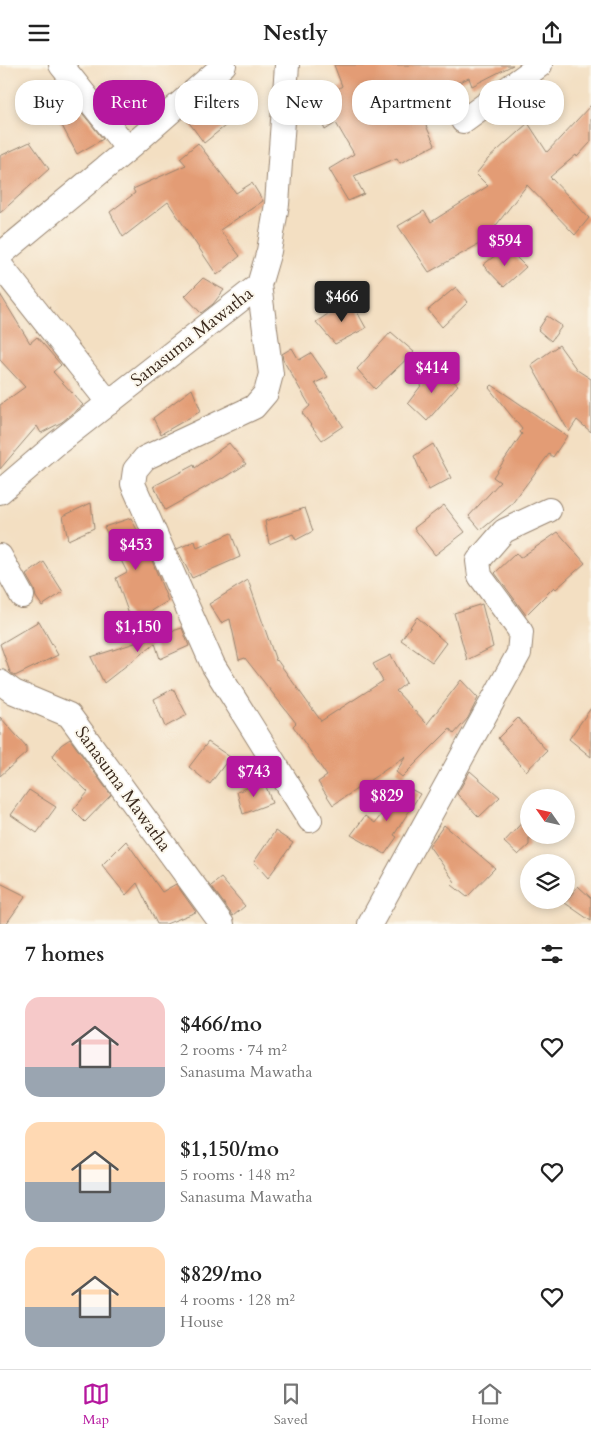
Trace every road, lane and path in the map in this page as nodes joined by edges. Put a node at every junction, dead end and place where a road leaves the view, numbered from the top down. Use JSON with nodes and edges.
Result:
{"nodes":[{"id":1,"x":61,"y":65,"type":"edge"},
{"id":2,"x":224,"y":65,"type":"edge"},
{"id":3,"x":287,"y":65,"type":"edge"},
{"id":4,"x":540,"y":65,"type":"edge"},
{"id":5,"x":469,"y":117,"type":"edge"},
{"id":6,"x":128,"y":149,"type":"junction"},
{"id":7,"x":0,"y":255,"type":"edge"},
{"id":8,"x":0,"y":265,"type":"edge"},
{"id":9,"x":259,"y":285,"type":"junction"},
{"id":10,"x":109,"y":403,"type":"junction"},
{"id":11,"x":0,"y":492,"type":"edge"},
{"id":12,"x":549,"y":510,"type":"dead end"},
{"id":13,"x":0,"y":556,"type":"edge"},
{"id":14,"x":22,"y":596,"type":"dead end"},
{"id":15,"x":0,"y":682,"type":"edge"},
{"id":16,"x":310,"y":820,"type":"dead end"},
{"id":17,"x":222,"y":924,"type":"edge"},
{"id":18,"x":370,"y":924,"type":"edge"}],
"edges":[{"from":1,"to":6,"type":"street"},
{"from":2,"to":6,"type":"street"},
{"from":3,"to":9,"type":"street","name":"Sanasuma Mawatha"},
{"from":4,"to":5,"type":"street"},
{"from":6,"to":7,"type":"street"},
{"from":8,"to":10,"type":"street"},
{"from":9,"to":10,"type":"street","name":"Sanasuma Mawatha"},
{"from":9,"to":16,"type":"street"},
{"from":10,"to":11,"type":"street","name":"Sanasuma Mawatha"},
{"from":12,"to":18,"type":"street"},
{"from":13,"to":14,"type":"street"},
{"from":15,"to":17,"type":"street","name":"Sanasuma Mawatha"}]}
